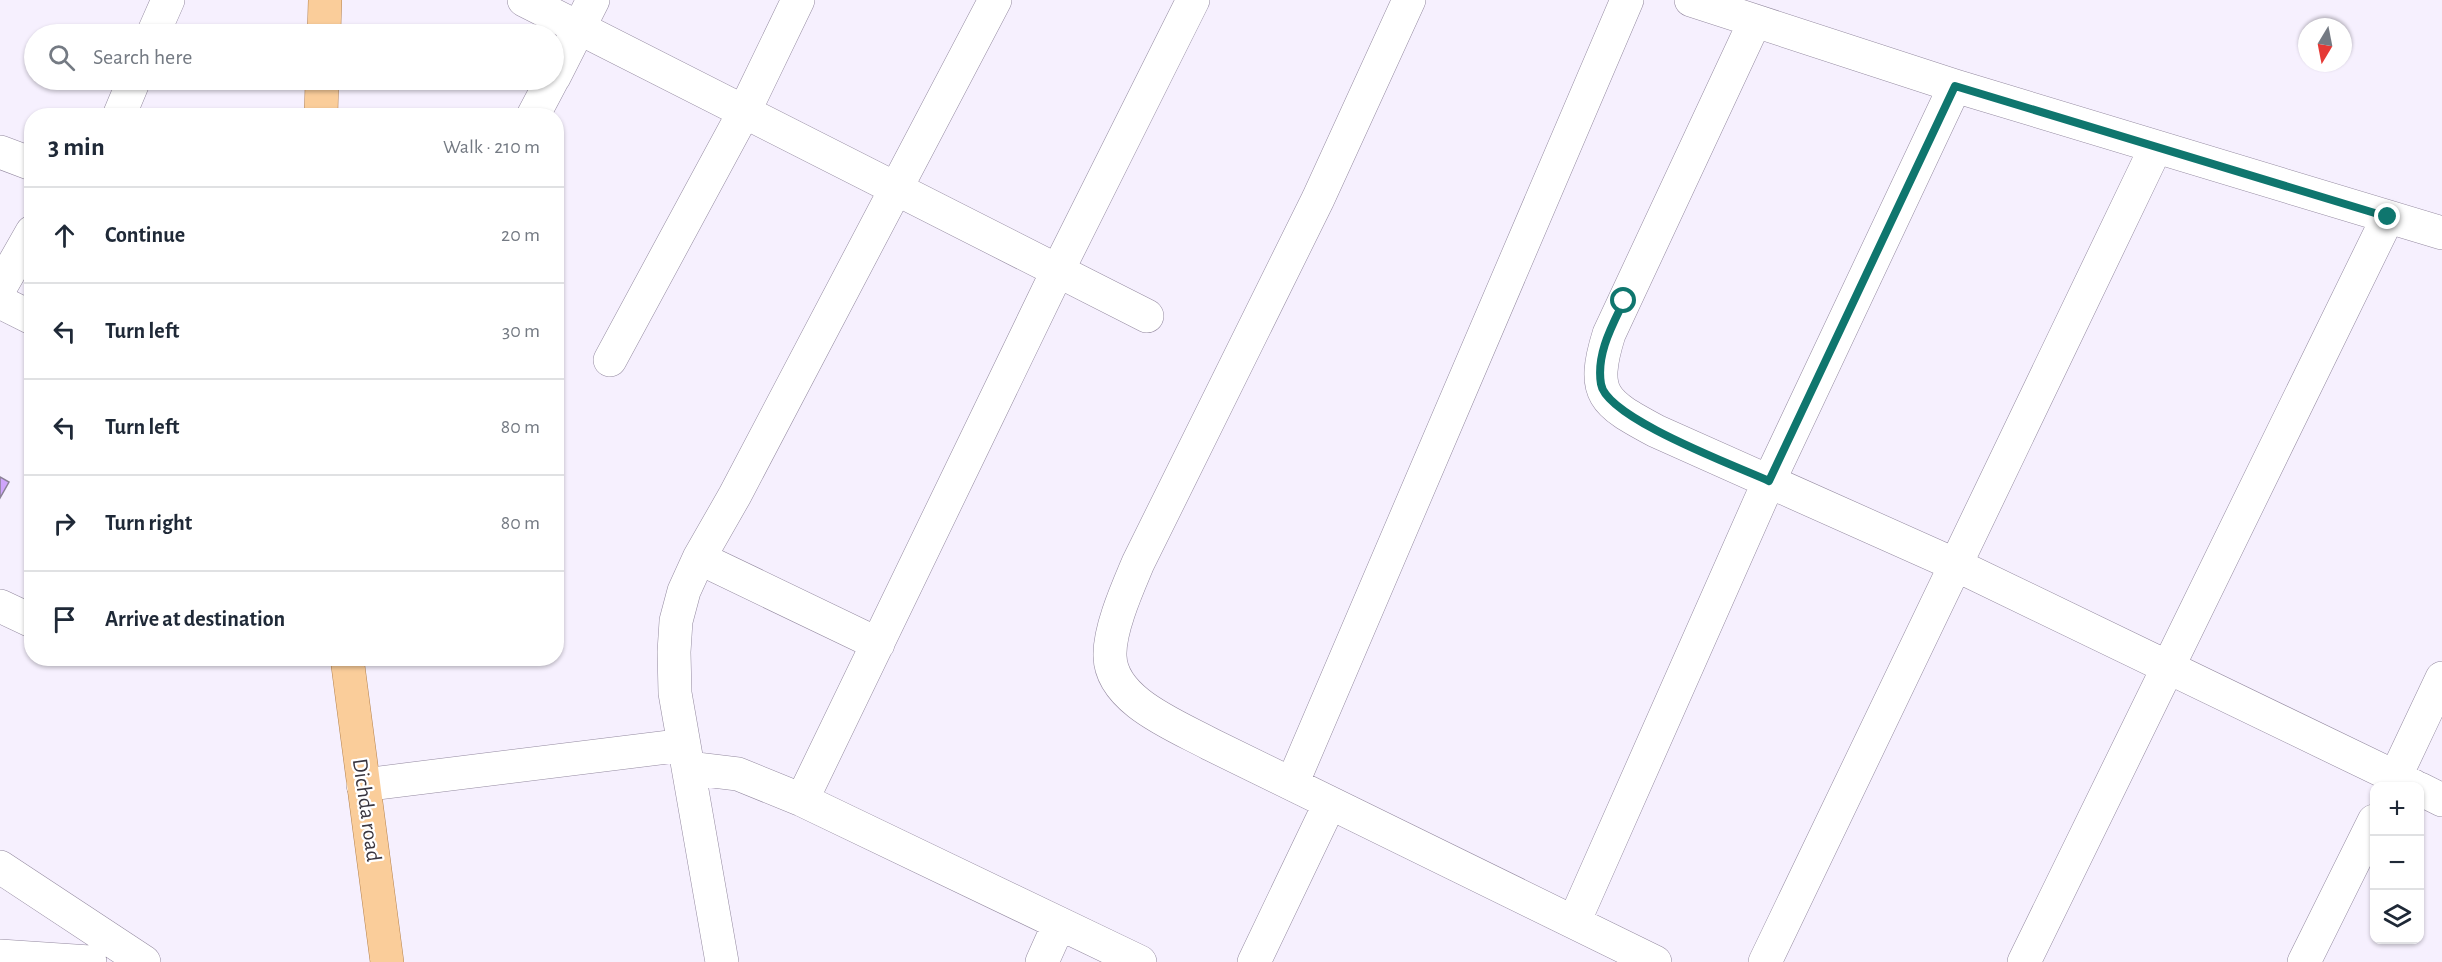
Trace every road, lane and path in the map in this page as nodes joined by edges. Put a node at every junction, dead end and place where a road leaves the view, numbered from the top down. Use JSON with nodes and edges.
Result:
{"nodes":[{"id":1,"x":168,"y":0,"type":"edge"},
{"id":2,"x":524,"y":0,"type":"edge"},
{"id":3,"x":798,"y":0,"type":"edge"},
{"id":4,"x":995,"y":0,"type":"edge"},
{"id":5,"x":1193,"y":0,"type":"edge"},
{"id":6,"x":1409,"y":0,"type":"edge"},
{"id":7,"x":1627,"y":0,"type":"edge"},
{"id":8,"x":1691,"y":0,"type":"edge"},
{"id":9,"x":322,"y":1,"type":"edge"},
{"id":10,"x":586,"y":14,"type":"edge"},
{"id":11,"x":1755,"y":21,"type":"junction"},
{"id":12,"x":157,"y":24,"type":"edge"},
{"id":13,"x":323,"y":24,"type":"edge"},
{"id":14,"x":564,"y":57,"type":"edge"},
{"id":15,"x":1955,"y":86,"type":"junction"},
{"id":16,"x":130,"y":90,"type":"edge"},
{"id":17,"x":322,"y":90,"type":"edge"},
{"id":18,"x":547,"y":90,"type":"edge"},
{"id":19,"x":122,"y":108,"type":"edge"},
{"id":20,"x":321,"y":108,"type":"edge"},
{"id":21,"x":537,"y":108,"type":"edge"},
{"id":22,"x":744,"y":112,"type":"junction"},
{"id":23,"x":2156,"y":147,"type":"junction"},
{"id":24,"x":0,"y":153,"type":"edge"},
{"id":25,"x":24,"y":161,"type":"edge"},
{"id":26,"x":897,"y":189,"type":"junction"},
{"id":27,"x":2388,"y":217,"type":"junction"},
{"id":28,"x":2442,"y":234,"type":"edge"},
{"id":29,"x":24,"y":246,"type":"edge"},
{"id":30,"x":1058,"y":270,"type":"junction"},
{"id":31,"x":0,"y":288,"type":"edge"},
{"id":32,"x":0,"y":302,"type":"edge"},
{"id":33,"x":24,"y":314,"type":"edge"},
{"id":34,"x":1147,"y":316,"type":"dead end"},
{"id":35,"x":610,"y":360,"type":"dead end"},
{"id":36,"x":1769,"y":481,"type":"junction"},
{"id":37,"x":699,"y":558,"type":"junction"},
{"id":38,"x":1956,"y":565,"type":"junction"},
{"id":39,"x":0,"y":606,"type":"edge"},
{"id":40,"x":24,"y":617,"type":"edge"},
{"id":41,"x":878,"y":644,"type":"junction"},
{"id":42,"x":348,"y":666,"type":"edge"},
{"id":43,"x":2168,"y":667,"type":"junction"},
{"id":44,"x":2442,"y":678,"type":"edge"},
{"id":45,"x":686,"y":756,"type":"junction"},
{"id":46,"x":2399,"y":782,"type":"edge"},
{"id":47,"x":2406,"y":782,"type":"edge"},
{"id":48,"x":1292,"y":784,"type":"junction"},
{"id":49,"x":363,"y":785,"type":"junction"},
{"id":50,"x":2424,"y":793,"type":"edge"},
{"id":51,"x":802,"y":800,"type":"junction"},
{"id":52,"x":2442,"y":800,"type":"edge"},
{"id":53,"x":1330,"y":802,"type":"junction"},
{"id":54,"x":2370,"y":828,"type":"edge"},
{"id":55,"x":0,"y":867,"type":"edge"},
{"id":56,"x":1574,"y":922,"type":"junction"},
{"id":57,"x":1059,"y":924,"type":"junction"},
{"id":58,"x":0,"y":956,"type":"edge"},
{"id":59,"x":90,"y":962,"type":"edge"},
{"id":60,"x":144,"y":962,"type":"edge"},
{"id":61,"x":387,"y":962,"type":"edge"},
{"id":62,"x":722,"y":962,"type":"edge"},
{"id":63,"x":1042,"y":962,"type":"edge"},
{"id":64,"x":1140,"y":962,"type":"edge"},
{"id":65,"x":1254,"y":962,"type":"edge"},
{"id":66,"x":1655,"y":962,"type":"edge"},
{"id":67,"x":1765,"y":962,"type":"edge"},
{"id":68,"x":2024,"y":962,"type":"edge"},
{"id":69,"x":2304,"y":962,"type":"edge"}],
"edges":[{"from":1,"to":12,"type":"street"},
{"from":2,"to":10,"type":"street"},
{"from":3,"to":22,"type":"street"},
{"from":4,"to":26,"type":"street"},
{"from":5,"to":30,"type":"street"},
{"from":6,"to":48,"type":"street"},
{"from":7,"to":48,"type":"street"},
{"from":8,"to":11,"type":"street"},
{"from":9,"to":13,"type":"main road"},
{"from":10,"to":14,"type":"street"},
{"from":10,"to":22,"type":"street"},
{"from":11,"to":15,"type":"street"},
{"from":11,"to":36,"type":"street"},
{"from":15,"to":23,"type":"street"},
{"from":15,"to":36,"type":"street"},
{"from":16,"to":19,"type":"street"},
{"from":17,"to":20,"type":"main road"},
{"from":18,"to":21,"type":"street"},
{"from":22,"to":26,"type":"street"},
{"from":22,"to":35,"type":"street"},
{"from":23,"to":27,"type":"street"},
{"from":23,"to":38,"type":"street"},
{"from":24,"to":25,"type":"street"},
{"from":26,"to":30,"type":"street"},
{"from":26,"to":37,"type":"street"},
{"from":27,"to":28,"type":"street"},
{"from":27,"to":43,"type":"street"},
{"from":29,"to":31,"type":"street"},
{"from":30,"to":34,"type":"street"},
{"from":30,"to":41,"type":"street"},
{"from":32,"to":33,"type":"street"},
{"from":36,"to":38,"type":"street"},
{"from":36,"to":56,"type":"street"},
{"from":37,"to":41,"type":"street"},
{"from":37,"to":45,"type":"street"},
{"from":38,"to":43,"type":"street"},
{"from":38,"to":67,"type":"street"},
{"from":39,"to":40,"type":"street"},
{"from":41,"to":51,"type":"street"},
{"from":42,"to":49,"type":"main road","name":"Dichda road"},
{"from":43,"to":46,"type":"street"},
{"from":43,"to":68,"type":"street"},
{"from":44,"to":47,"type":"street"},
{"from":45,"to":49,"type":"street"},
{"from":45,"to":51,"type":"street"},
{"from":45,"to":62,"type":"street"},
{"from":48,"to":53,"type":"street"},
{"from":49,"to":61,"type":"main road","name":"Dichda road"},
{"from":50,"to":52,"type":"street"},
{"from":51,"to":57,"type":"street"},
{"from":53,"to":56,"type":"street"},
{"from":53,"to":65,"type":"street"},
{"from":54,"to":69,"type":"street"},
{"from":55,"to":60,"type":"street"},
{"from":56,"to":66,"type":"street"},
{"from":57,"to":63,"type":"street"},
{"from":57,"to":64,"type":"street"},
{"from":58,"to":59,"type":"street"}]}
